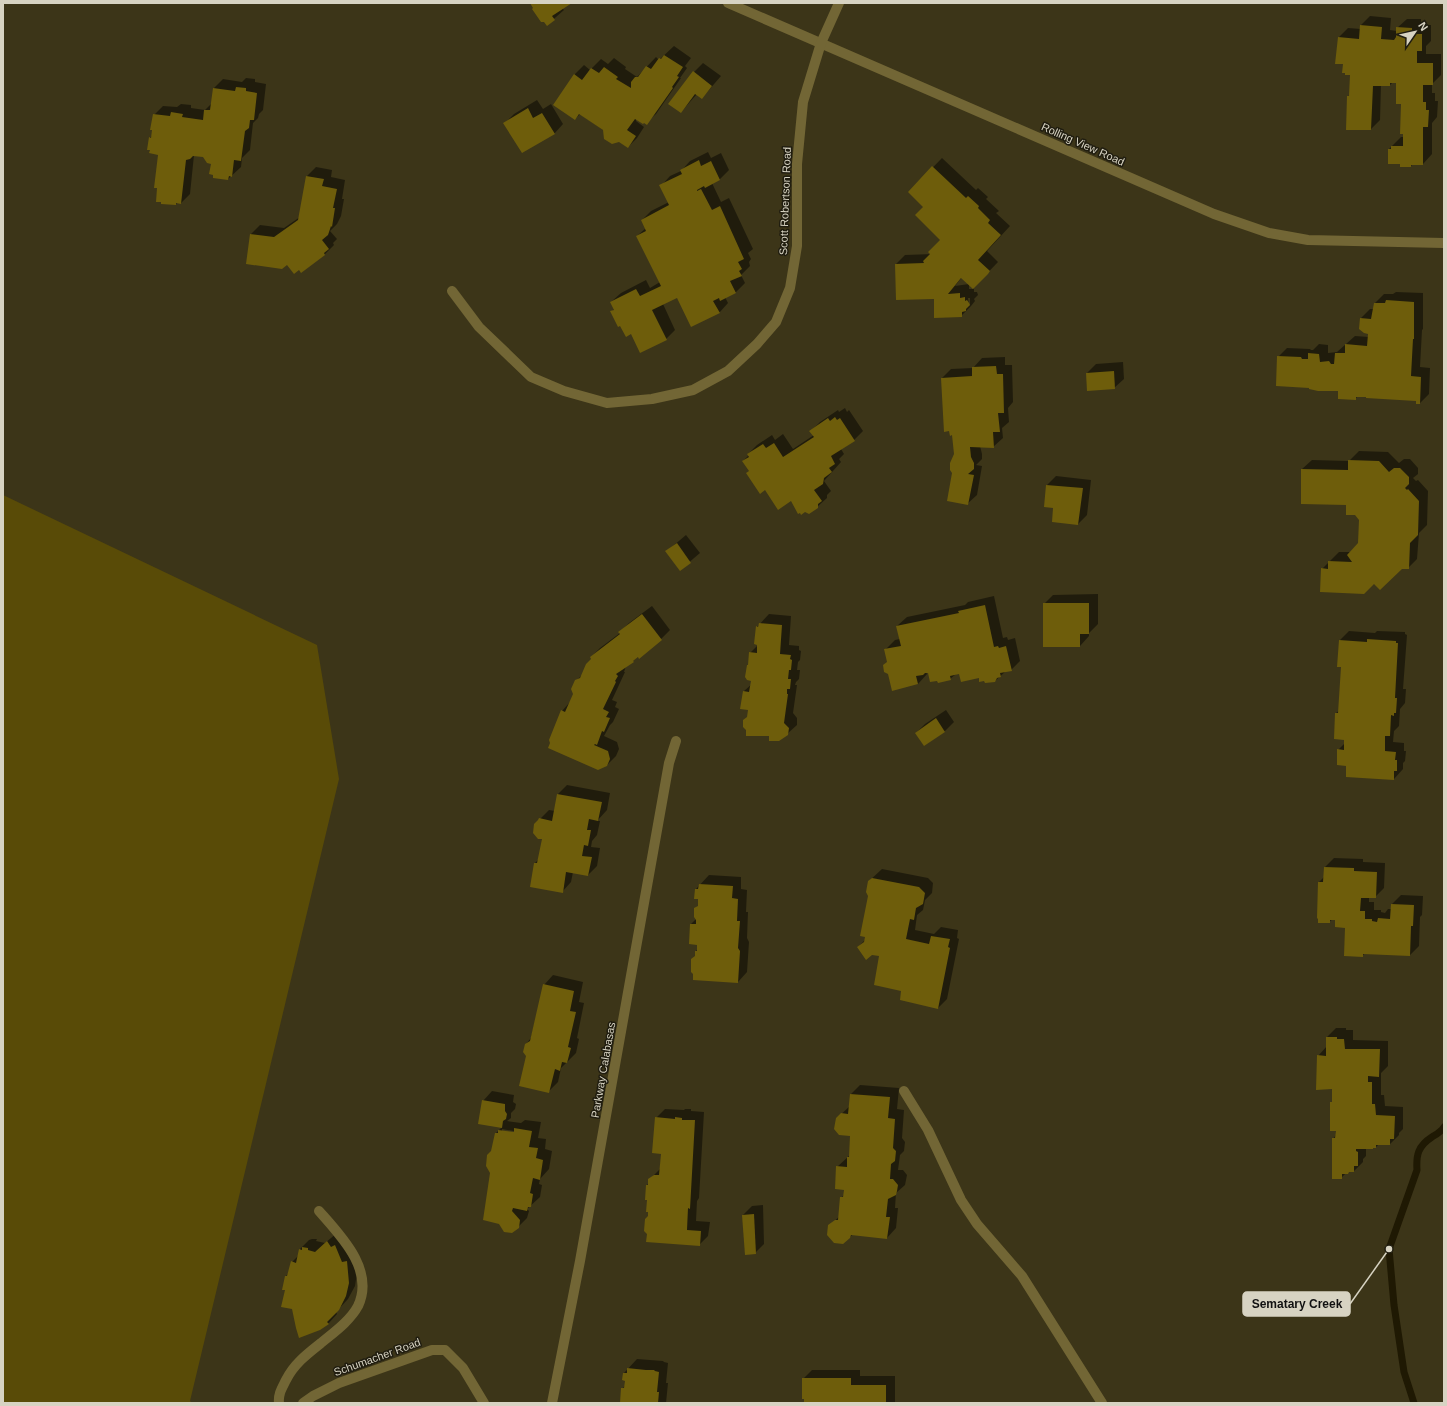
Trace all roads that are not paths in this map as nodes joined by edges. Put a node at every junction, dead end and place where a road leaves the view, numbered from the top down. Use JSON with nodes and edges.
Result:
{"nodes":[{"id":1,"x":728,"y":3,"type":"edge"},
{"id":2,"x":839,"y":3,"type":"edge"},
{"id":3,"x":821,"y":43,"type":"junction"},
{"id":4,"x":1444,"y":243,"type":"edge"},
{"id":5,"x":452,"y":291,"type":"dead end"},
{"id":6,"x":676,"y":741,"type":"dead end"},
{"id":7,"x":904,"y":1091,"type":"dead end"},
{"id":8,"x":319,"y":1210,"type":"dead end"},
{"id":9,"x":279,"y":1403,"type":"edge"},
{"id":10,"x":303,"y":1403,"type":"edge"},
{"id":11,"x":484,"y":1403,"type":"edge"},
{"id":12,"x":552,"y":1403,"type":"edge"},
{"id":13,"x":1102,"y":1403,"type":"edge"}],
"edges":[{"from":1,"to":3,"type":"street","name":"Rolling View Road"},
{"from":2,"to":3,"type":"street","name":"Scott Robertson Road"},
{"from":3,"to":4,"type":"street","name":"Rolling View Road"},
{"from":3,"to":5,"type":"street","name":"Scott Robertson Road"},
{"from":6,"to":12,"type":"street","name":"Parkway Calabasas"},
{"from":7,"to":13,"type":"street"},
{"from":8,"to":9,"type":"street"},
{"from":10,"to":11,"type":"street","name":"Schumacher Road"}]}
